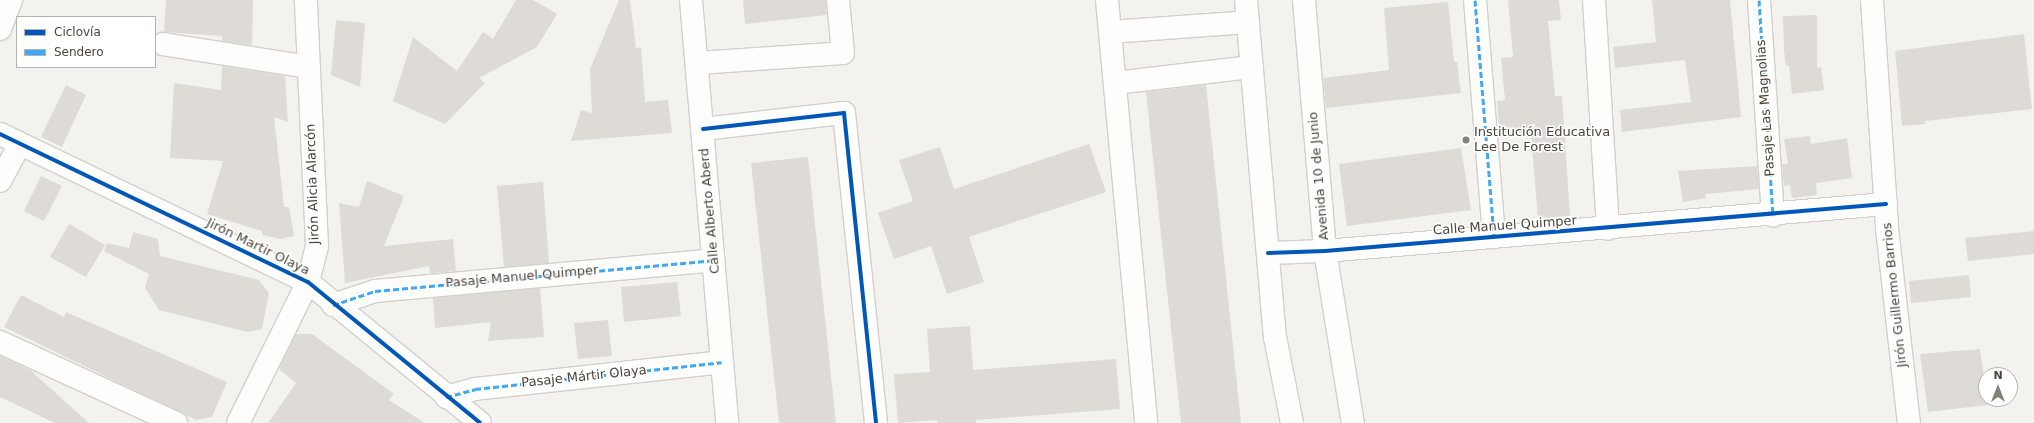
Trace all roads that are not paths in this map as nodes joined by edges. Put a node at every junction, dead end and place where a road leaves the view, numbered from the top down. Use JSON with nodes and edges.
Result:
{"nodes":[{"id":1,"x":306,"y":0,"type":"edge"},
{"id":2,"x":691,"y":0,"type":"edge"},
{"id":3,"x":838,"y":0,"type":"edge"},
{"id":4,"x":1107,"y":0,"type":"edge"},
{"id":5,"x":1246,"y":0,"type":"edge"},
{"id":6,"x":1304,"y":0,"type":"edge"},
{"id":7,"x":1475,"y":0,"type":"edge"},
{"id":8,"x":1594,"y":0,"type":"edge"},
{"id":9,"x":1759,"y":0,"type":"edge"},
{"id":10,"x":1872,"y":0,"type":"edge"},
{"id":11,"x":1248,"y":22,"type":"junction"},
{"id":12,"x":1110,"y":32,"type":"junction"},
{"id":13,"x":164,"y":44,"type":"dead end"},
{"id":14,"x":698,"y":63,"type":"junction"},
{"id":15,"x":308,"y":68,"type":"junction"},
{"id":16,"x":1252,"y":68,"type":"junction"},
{"id":17,"x":1115,"y":83,"type":"junction"},
{"id":18,"x":704,"y":129,"type":"junction"},
{"id":19,"x":0,"y":134,"type":"edge"},
{"id":20,"x":20,"y":144,"type":"junction"},
{"id":21,"x":0,"y":181,"type":"edge"},
{"id":22,"x":1886,"y":204,"type":"junction"},
{"id":23,"x":1773,"y":216,"type":"junction"},
{"id":24,"x":1608,"y":228,"type":"junction"},
{"id":25,"x":1494,"y":237,"type":"junction"},
{"id":26,"x":1325,"y":251,"type":"junction"},
{"id":27,"x":1268,"y":253,"type":"junction"},
{"id":28,"x":714,"y":260,"type":"junction"},
{"id":29,"x":308,"y":282,"type":"junction"},
{"id":30,"x":333,"y":305,"type":"junction"},
{"id":31,"x":0,"y":342,"type":"edge"},
{"id":32,"x":722,"y":362,"type":"junction"},
{"id":33,"x":446,"y":397,"type":"junction"},
{"id":34,"x":176,"y":423,"type":"edge"},
{"id":35,"x":238,"y":423,"type":"edge"},
{"id":36,"x":480,"y":423,"type":"edge"},
{"id":37,"x":727,"y":423,"type":"edge"},
{"id":38,"x":876,"y":423,"type":"edge"},
{"id":39,"x":1146,"y":423,"type":"edge"},
{"id":40,"x":1292,"y":423,"type":"edge"},
{"id":41,"x":1353,"y":423,"type":"edge"},
{"id":42,"x":1909,"y":423,"type":"edge"}],
"edges":[{"from":1,"to":15,"type":"street","name":"Jirón Alicia Alarcón"},
{"from":2,"to":14,"type":"street","name":"Calle Alberto Aberd"},
{"from":3,"to":14,"type":"street"},
{"from":4,"to":12,"type":"street"},
{"from":5,"to":11,"type":"street"},
{"from":6,"to":26,"type":"street","name":"Avenida 10 de Junio"},
{"from":7,"to":25,"type":"street"},
{"from":8,"to":24,"type":"street"},
{"from":9,"to":23,"type":"street","name":"Pasaje Las Magnolias"},
{"from":10,"to":22,"type":"street","name":"Jirón Guillermo Barrios"},
{"from":11,"to":12,"type":"street"},
{"from":11,"to":16,"type":"street"},
{"from":12,"to":17,"type":"street"},
{"from":13,"to":15,"type":"street"},
{"from":14,"to":18,"type":"street","name":"Calle Alberto Aberd"},
{"from":15,"to":29,"type":"street","name":"Jirón Alicia Alarcón"},
{"from":16,"to":17,"type":"street"},
{"from":16,"to":27,"type":"street"},
{"from":17,"to":39,"type":"street"},
{"from":18,"to":28,"type":"street","name":"Calle Alberto Aberd"},
{"from":18,"to":38,"type":"street"},
{"from":19,"to":20,"type":"street","name":"Jirón Martir Olaya"},
{"from":20,"to":21,"type":"street"},
{"from":20,"to":29,"type":"street","name":"Jirón Martir Olaya"},
{"from":22,"to":23,"type":"street","name":"Calle Manuel Quimper"},
{"from":22,"to":42,"type":"street","name":"Jirón Guillermo Barrios"},
{"from":23,"to":24,"type":"street","name":"Calle Manuel Quimper"},
{"from":24,"to":25,"type":"street","name":"Calle Manuel Quimper"},
{"from":25,"to":26,"type":"street","name":"Calle Manuel Quimper"},
{"from":26,"to":27,"type":"street","name":"Calle Manuel Quimper"},
{"from":26,"to":41,"type":"street","name":"Avenida 10 de Junio"},
{"from":27,"to":40,"type":"street"},
{"from":28,"to":30,"type":"street","name":"Pasaje Manuel Quimper"},
{"from":28,"to":32,"type":"street","name":"Calle Alberto Aberd"},
{"from":29,"to":30,"type":"street","name":"Jirón Martir Olaya"},
{"from":29,"to":35,"type":"street","name":"Jirón Alicia Alarcón"},
{"from":30,"to":33,"type":"street","name":"Jirón Martir Olaya"},
{"from":31,"to":34,"type":"street"},
{"from":32,"to":33,"type":"street","name":"Pasaje Mártir Olaya"},
{"from":32,"to":37,"type":"street","name":"Calle Alberto Aberd"},
{"from":33,"to":36,"type":"street","name":"Jirón Martir Olaya"}]}
